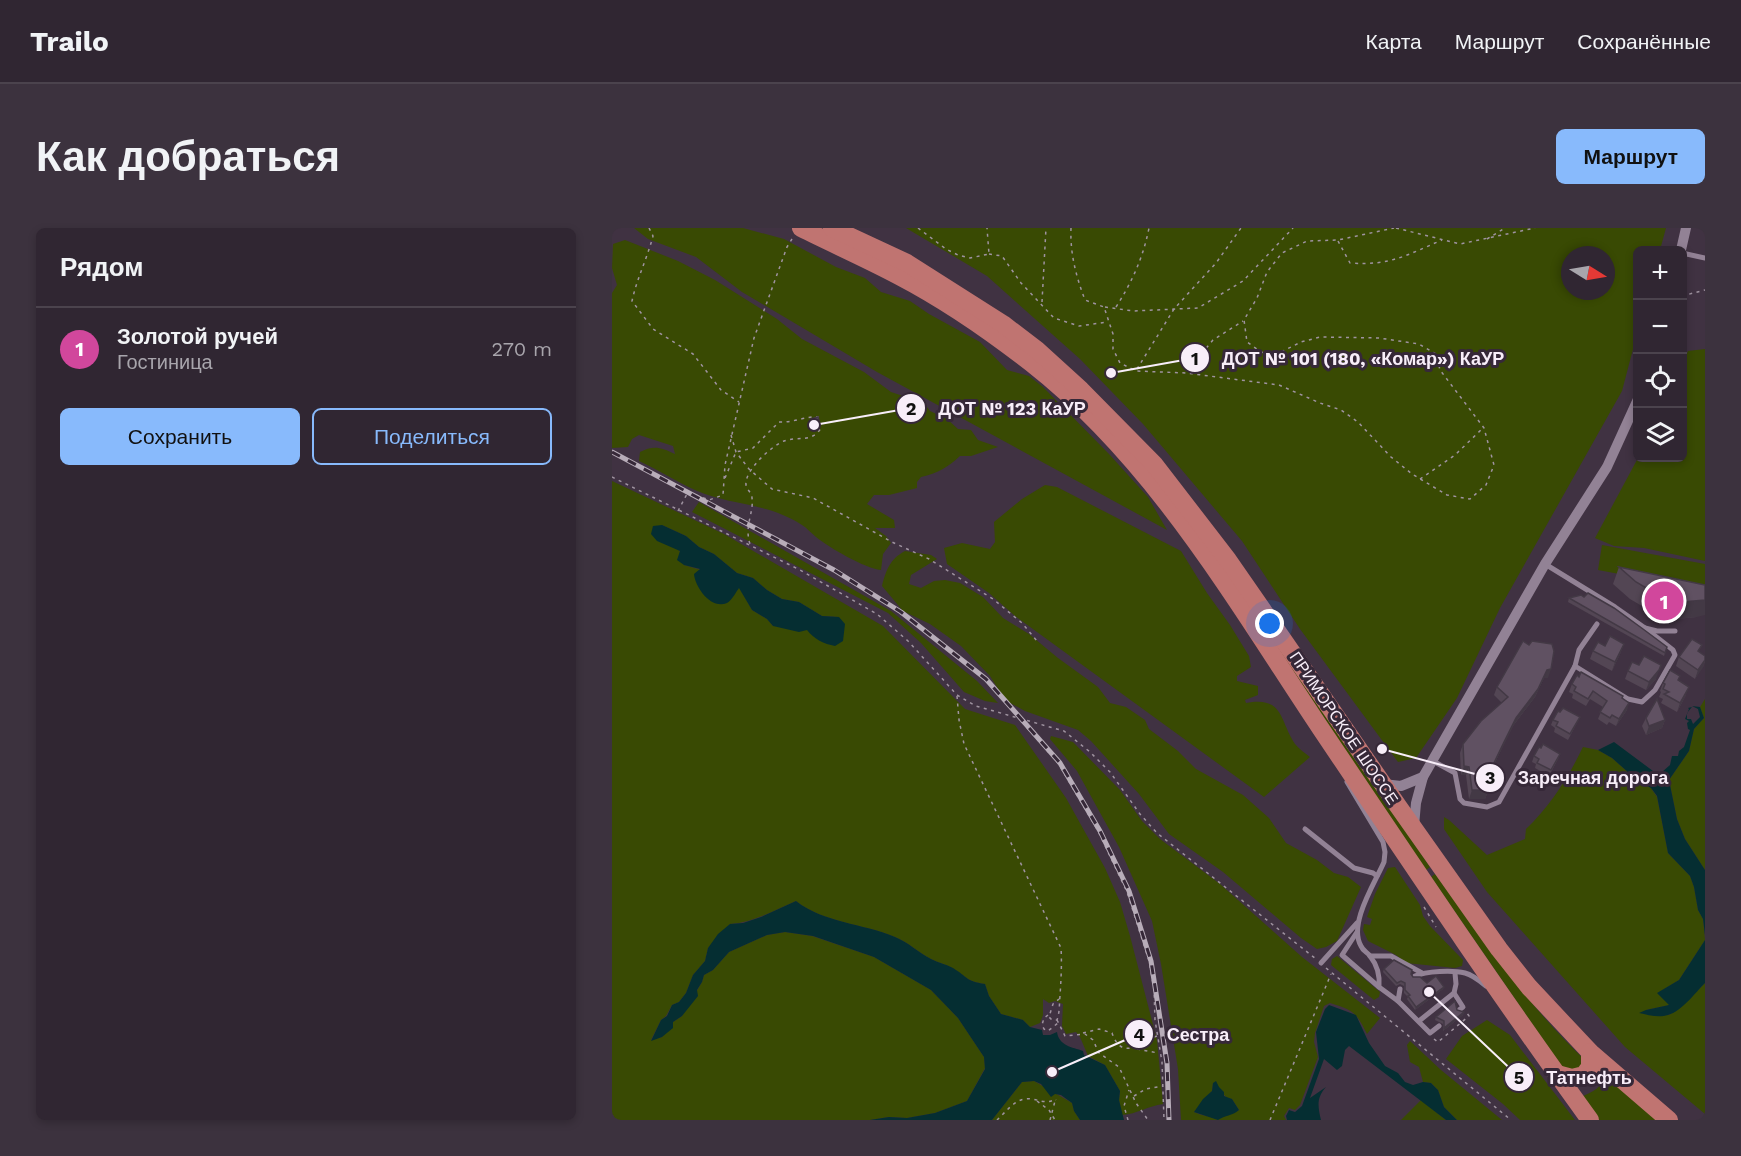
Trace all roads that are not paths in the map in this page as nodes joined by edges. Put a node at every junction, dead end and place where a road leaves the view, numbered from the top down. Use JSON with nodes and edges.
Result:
{"nodes":[{"id":1,"x":832,"y":228,"type":"edge"},
{"id":2,"x":1686,"y":228,"type":"edge"},
{"id":3,"x":797,"y":233,"type":"edge"},
{"id":4,"x":1683,"y":246,"type":"edge"},
{"id":5,"x":1687,"y":253,"type":"edge"},
{"id":6,"x":1705,"y":258,"type":"edge"},
{"id":7,"x":1634,"y":408,"type":"edge"},
{"id":8,"x":1545,"y":564,"type":"junction"},
{"id":9,"x":1255,"y":614,"type":"junction"},
{"id":10,"x":1598,"y":624,"type":"dead end"},
{"id":11,"x":1645,"y":628,"type":"junction"},
{"id":12,"x":1675,"y":631,"type":"dead end"},
{"id":13,"x":1575,"y":666,"type":"junction"},
{"id":14,"x":1321,"y":729,"type":"junction"},
{"id":15,"x":1433,"y":761,"type":"junction"},
{"id":16,"x":1423,"y":777,"type":"junction"},
{"id":17,"x":1383,"y":784,"type":"junction"},
{"id":18,"x":1305,"y":829,"type":"dead end"},
{"id":19,"x":1414,"y":829,"type":"junction"},
{"id":20,"x":1377,"y":876,"type":"junction"},
{"id":21,"x":1358,"y":922,"type":"junction"},
{"id":22,"x":1357,"y":932,"type":"junction"},
{"id":23,"x":1370,"y":956,"type":"junction"},
{"id":24,"x":1321,"y":963,"type":"road end"},
{"id":25,"x":1422,"y":973,"type":"junction"},
{"id":26,"x":1455,"y":973,"type":"junction"},
{"id":27,"x":1415,"y":976,"type":"edge"},
{"id":28,"x":1379,"y":987,"type":"junction"},
{"id":29,"x":1400,"y":989,"type":"dead end"},
{"id":30,"x":1454,"y":993,"type":"junction"},
{"id":31,"x":1503,"y":999,"type":"junction"},
{"id":32,"x":1398,"y":1002,"type":"junction"},
{"id":33,"x":1461,"y":1009,"type":"edge"},
{"id":34,"x":1419,"y":1021,"type":"junction"},
{"id":35,"x":1439,"y":1026,"type":"dead end"},
{"id":36,"x":1590,"y":1053,"type":"junction"},
{"id":37,"x":1557,"y":1074,"type":"junction"},
{"id":38,"x":1590,"y":1120,"type":"edge"},
{"id":39,"x":1669,"y":1120,"type":"edge"}],
"edges":[{"from":1,"to":9,"type":"highway","name":"ПРИМОРСКОЕ ШОССЕ"},
{"from":2,"to":4,"type":"street"},
{"from":3,"to":9,"type":"highway","name":"ПРИМОРСКОЕ ШОССЕ"},
{"from":5,"to":6,"type":"lane"},
{"from":7,"to":8,"type":"street"},
{"from":8,"to":11,"type":"lane"},
{"from":8,"to":15,"type":"street"},
{"from":9,"to":14,"type":"highway","name":"ПРИМОРСКОЕ ШОССЕ"},
{"from":9,"to":17,"type":"highway","name":"ПРИМОРСКОЕ ШОССЕ"},
{"from":10,"to":13,"type":"lane"},
{"from":11,"to":12,"type":"lane"},
{"from":11,"to":13,"type":"lane"},
{"from":13,"to":15,"type":"lane"},
{"from":14,"to":20,"type":"lane"},
{"from":14,"to":31,"type":"highway","name":"ПРИМОРСКОЕ ШОССЕ"},
{"from":15,"to":16,"type":"street"},
{"from":16,"to":17,"type":"street"},
{"from":16,"to":19,"type":"street"},
{"from":17,"to":19,"type":"highway","name":"ПРИМОРСКОЕ ШОССЕ"},
{"from":18,"to":20,"type":"lane"},
{"from":19,"to":36,"type":"highway","name":"ПРИМОРСКОЕ ШОССЕ"},
{"from":20,"to":21,"type":"lane"},
{"from":21,"to":22,"type":"lane"},
{"from":21,"to":24,"type":"lane"},
{"from":22,"to":23,"type":"lane"},
{"from":22,"to":28,"type":"lane"},
{"from":23,"to":25,"type":"lane"},
{"from":23,"to":28,"type":"lane"},
{"from":25,"to":26,"type":"lane"},
{"from":25,"to":27,"type":"lane"},
{"from":26,"to":30,"type":"lane"},
{"from":26,"to":31,"type":"lane"},
{"from":28,"to":32,"type":"lane"},
{"from":29,"to":32,"type":"lane"},
{"from":30,"to":33,"type":"lane"},
{"from":30,"to":34,"type":"lane"},
{"from":31,"to":37,"type":"highway","name":"ПРИМОРСКОЕ ШОССЕ"},
{"from":32,"to":34,"type":"lane"},
{"from":34,"to":35,"type":"lane"},
{"from":36,"to":37,"type":"highway"},
{"from":36,"to":39,"type":"highway","name":"ПРИМОРСКОЕ ШОССЕ"},
{"from":37,"to":38,"type":"highway","name":"ПРИМОРСКОЕ ШОССЕ"}]}
